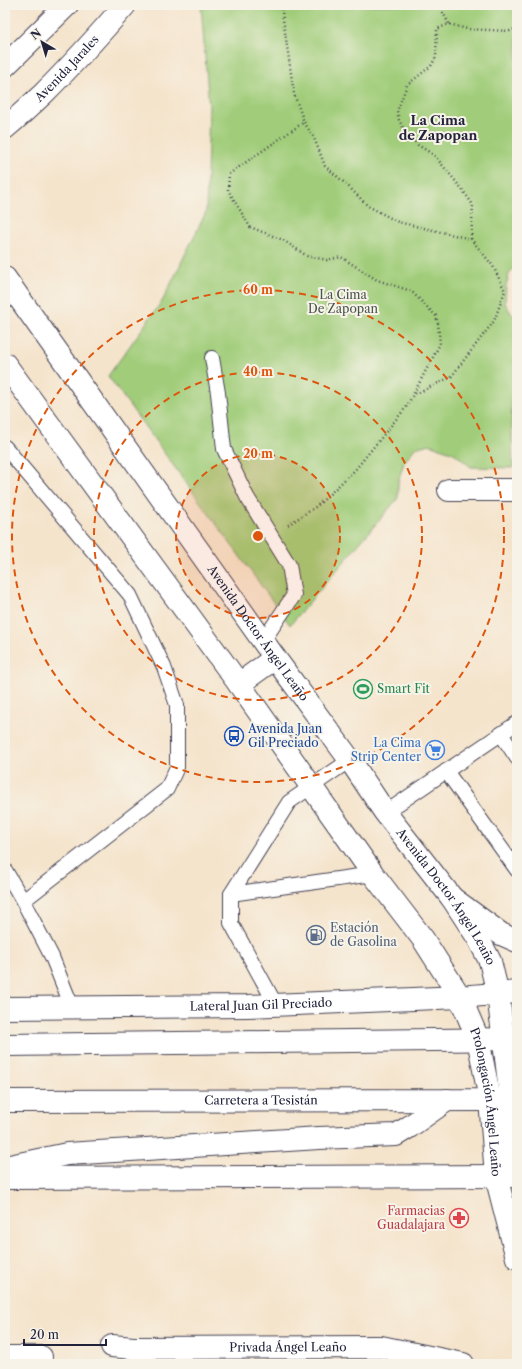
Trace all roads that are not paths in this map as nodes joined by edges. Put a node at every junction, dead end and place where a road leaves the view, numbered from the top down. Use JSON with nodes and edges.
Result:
{"nodes":[{"id":1,"x":67,"y":5,"type":"edge"},
{"id":2,"x":125,"y":5,"type":"edge"},
{"id":3,"x":5,"y":66,"type":"edge"},
{"id":4,"x":5,"y":128,"type":"edge"},
{"id":5,"x":5,"y":278,"type":"edge"},
{"id":6,"x":212,"y":358,"type":"dead end"},
{"id":7,"x":5,"y":364,"type":"edge"},
{"id":8,"x":5,"y":447,"type":"edge"},
{"id":9,"x":449,"y":490,"type":"dead end"},
{"id":10,"x":517,"y":490,"type":"edge"},
{"id":11,"x":269,"y":650,"type":"junction"},
{"id":12,"x":239,"y":684,"type":"junction"},
{"id":13,"x":517,"y":723,"type":"edge"},
{"id":14,"x":501,"y":734,"type":"junction"},
{"id":15,"x":517,"y":758,"type":"edge"},
{"id":16,"x":350,"y":760,"type":"junction"},
{"id":17,"x":446,"y":771,"type":"junction"},
{"id":18,"x":310,"y":786,"type":"junction"},
{"id":19,"x":384,"y":811,"type":"junction"},
{"id":20,"x":5,"y":870,"type":"edge"},
{"id":21,"x":517,"y":870,"type":"edge"},
{"id":22,"x":373,"y":874,"type":"junction"},
{"id":23,"x":232,"y":894,"type":"junction"},
{"id":24,"x":452,"y":898,"type":"junction"},
{"id":25,"x":23,"y":901,"type":"junction"},
{"id":26,"x":517,"y":941,"type":"edge"},
{"id":27,"x":507,"y":993,"type":"edge"},
{"id":28,"x":460,"y":997,"type":"junction"},
{"id":29,"x":276,"y":1005,"type":"junction"},
{"id":30,"x":72,"y":1007,"type":"junction"},
{"id":31,"x":5,"y":1008,"type":"edge"},
{"id":32,"x":478,"y":1039,"type":"junction"},
{"id":33,"x":511,"y":1039,"type":"edge"},
{"id":34,"x":5,"y":1046,"type":"edge"},
{"id":35,"x":506,"y":1099,"type":"edge"},
{"id":36,"x":447,"y":1100,"type":"junction"},
{"id":37,"x":5,"y":1101,"type":"edge"},
{"id":38,"x":5,"y":1168,"type":"edge"},
{"id":39,"x":509,"y":1176,"type":"edge"},
{"id":40,"x":5,"y":1178,"type":"edge"},
{"id":41,"x":517,"y":1258,"type":"edge"},
{"id":42,"x":126,"y":1353,"type":"edge"},
{"id":43,"x":5,"y":1357,"type":"edge"},
{"id":44,"x":41,"y":1358,"type":"dead end"},
{"id":45,"x":463,"y":1364,"type":"edge"}],
"edges":[{"from":1,"to":3,"type":"street"},
{"from":2,"to":4,"type":"street","name":"Avenida Jarales"},
{"from":5,"to":11,"type":"street","name":"Avenida Doctor Ángel Leaño"},
{"from":6,"to":11,"type":"lane"},
{"from":7,"to":12,"type":"street"},
{"from":8,"to":25,"type":"lane"},
{"from":9,"to":10,"type":"street"},
{"from":11,"to":12,"type":"street"},
{"from":11,"to":16,"type":"street","name":"Avenida Doctor Ángel Leaño"},
{"from":12,"to":18,"type":"street"},
{"from":13,"to":14,"type":"lane"},
{"from":14,"to":15,"type":"lane"},
{"from":14,"to":17,"type":"lane"},
{"from":16,"to":18,"type":"lane"},
{"from":16,"to":19,"type":"street","name":"Avenida Doctor Ángel Leaño"},
{"from":17,"to":19,"type":"lane"},
{"from":17,"to":21,"type":"lane"},
{"from":18,"to":22,"type":"street"},
{"from":18,"to":23,"type":"lane"},
{"from":19,"to":24,"type":"street","name":"Avenida Doctor Ángel Leaño"},
{"from":20,"to":25,"type":"lane"},
{"from":22,"to":23,"type":"lane"},
{"from":22,"to":28,"type":"street"},
{"from":23,"to":29,"type":"lane"},
{"from":24,"to":26,"type":"street"},
{"from":24,"to":27,"type":"street","name":"Avenida Doctor Ángel Leaño"},
{"from":25,"to":30,"type":"lane"},
{"from":27,"to":28,"type":"street","name":"Lateral Juan Gil Preciado"},
{"from":27,"to":33,"type":"street","name":"Prolongación Ángel Leaño"},
{"from":28,"to":29,"type":"street","name":"Lateral Juan Gil Preciado"},
{"from":28,"to":32,"type":"street","name":"Prolongación Ángel Leaño"},
{"from":29,"to":30,"type":"street","name":"Lateral Juan Gil Preciado"},
{"from":30,"to":31,"type":"street","name":"Lateral Juan Gil Preciado"},
{"from":32,"to":33,"type":"street"},
{"from":32,"to":34,"type":"street"},
{"from":32,"to":35,"type":"street","name":"Prolongación Ángel Leaño"},
{"from":33,"to":35,"type":"street","name":"Prolongación Ángel Leaño"},
{"from":35,"to":36,"type":"street","name":"Carretera a Tesistán"},
{"from":35,"to":39,"type":"street","name":"Prolongación Ángel Leaño"},
{"from":36,"to":37,"type":"street","name":"Carretera a Tesistán"},
{"from":36,"to":38,"type":"street"},
{"from":39,"to":40,"type":"street"},
{"from":39,"to":41,"type":"street","name":"Prolongación Ángel Leaño"},
{"from":42,"to":45,"type":"street","name":"Privada Ángel Leaño"},
{"from":43,"to":44,"type":"street"}]}
